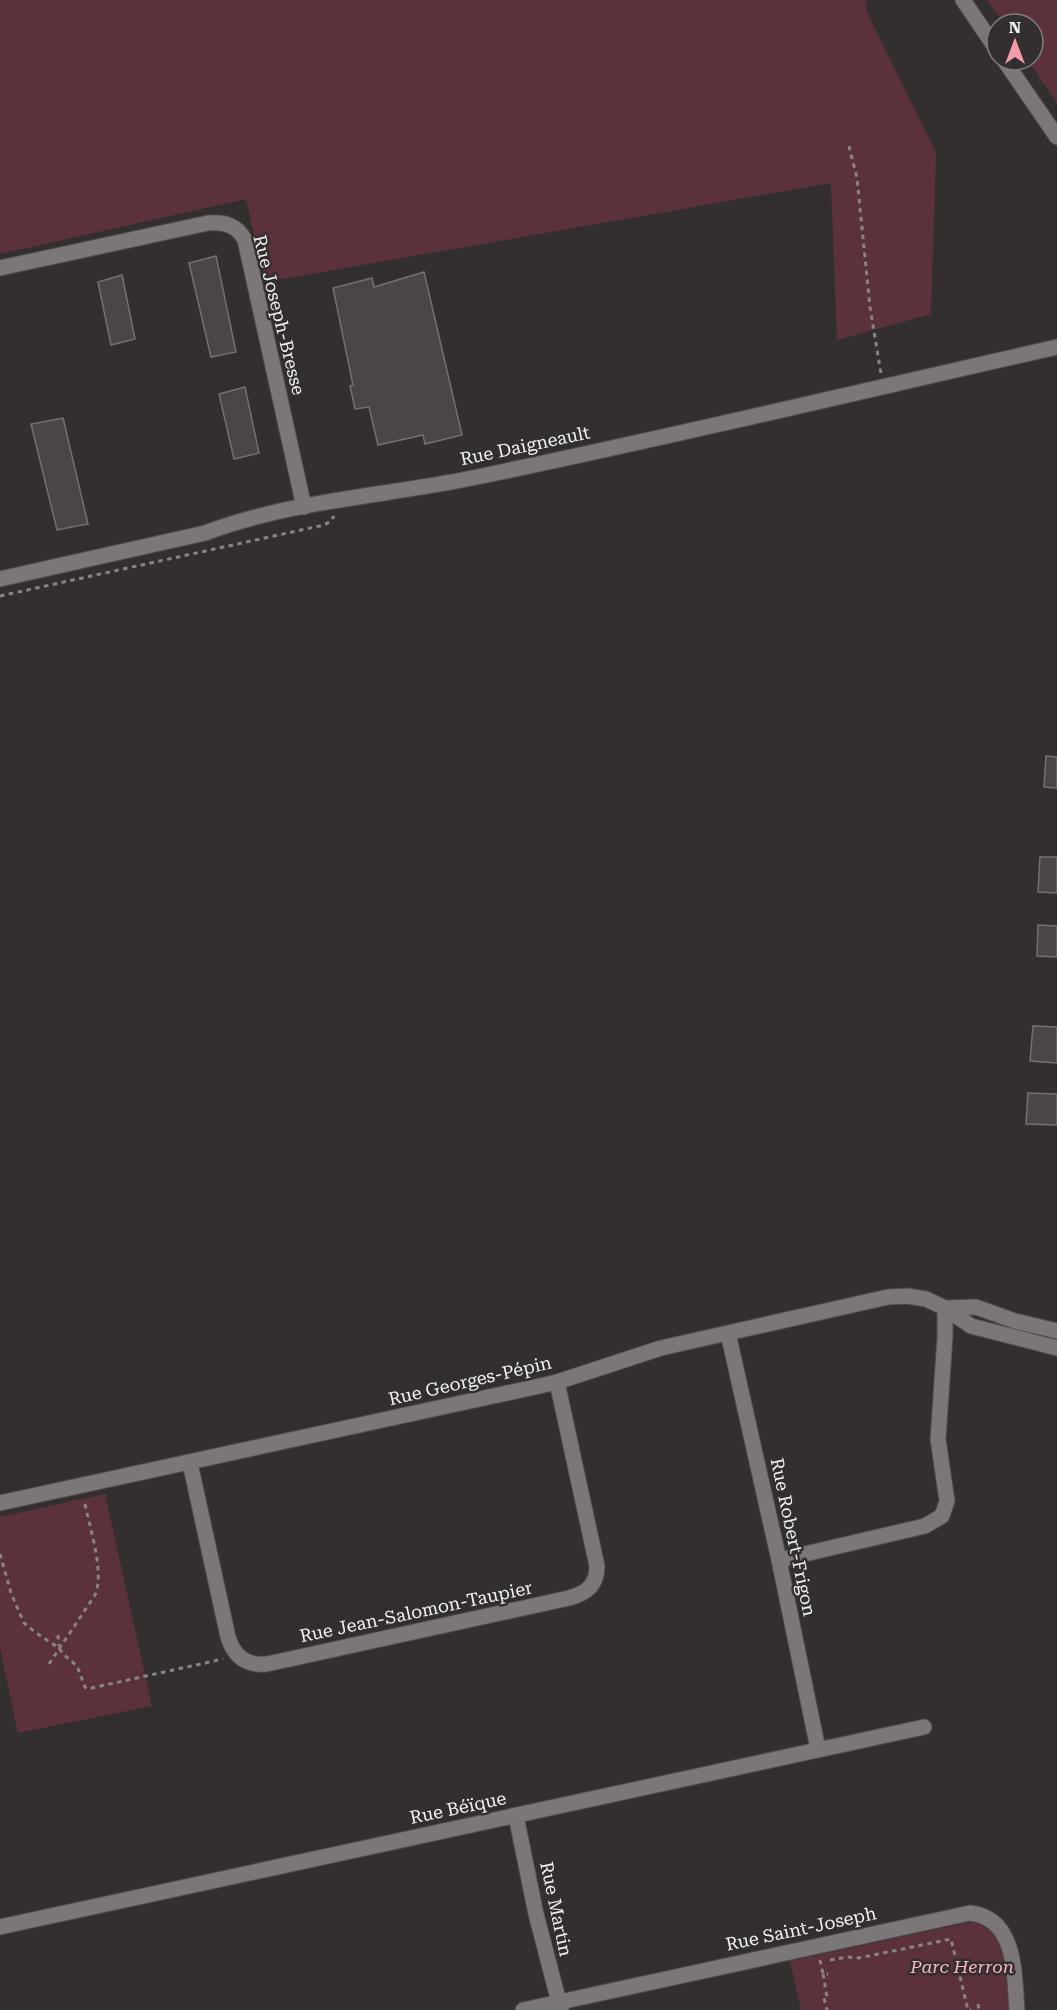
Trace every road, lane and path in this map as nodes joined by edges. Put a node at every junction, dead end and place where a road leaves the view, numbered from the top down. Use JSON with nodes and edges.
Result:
{"nodes":[{"id":1,"x":963,"y":0,"type":"edge"},
{"id":2,"x":985,"y":32,"type":"edge"},
{"id":3,"x":1012,"y":72,"type":"edge"},
{"id":4,"x":1057,"y":137,"type":"edge"},
{"id":5,"x":849,"y":146,"type":"dead end"},
{"id":6,"x":0,"y":268,"type":"edge"},
{"id":7,"x":1057,"y":347,"type":"edge"},
{"id":8,"x":882,"y":376,"type":"dead end"},
{"id":9,"x":304,"y":507,"type":"junction"},
{"id":10,"x":335,"y":514,"type":"dead end"},
{"id":11,"x":0,"y":579,"type":"edge"},
{"id":12,"x":0,"y":596,"type":"edge"},
{"id":13,"x":945,"y":1308,"type":"junction"},
{"id":14,"x":1057,"y":1331,"type":"edge"},
{"id":15,"x":728,"y":1333,"type":"junction"},
{"id":16,"x":1057,"y":1348,"type":"edge"},
{"id":17,"x":557,"y":1382,"type":"junction"},
{"id":18,"x":190,"y":1463,"type":"junction"},
{"id":19,"x":83,"y":1498,"type":"dead end"},
{"id":20,"x":0,"y":1503,"type":"edge"},
{"id":21,"x":0,"y":1554,"type":"edge"},
{"id":22,"x":779,"y":1560,"type":"junction"},
{"id":23,"x":58,"y":1635,"type":"dead end"},
{"id":24,"x":59,"y":1648,"type":"junction"},
{"id":25,"x":225,"y":1658,"type":"dead end"},
{"id":26,"x":49,"y":1664,"type":"dead end"},
{"id":27,"x":924,"y":1727,"type":"dead end"},
{"id":28,"x":818,"y":1749,"type":"junction"},
{"id":29,"x":516,"y":1815,"type":"junction"},
{"id":30,"x":0,"y":1927,"type":"edge"},
{"id":31,"x":823,"y":1974,"type":"junction"},
{"id":32,"x":828,"y":1974,"type":"dead end"},
{"id":33,"x":978,"y":2004,"type":"dead end"},
{"id":34,"x":559,"y":2006,"type":"edge"},
{"id":35,"x":524,"y":2010,"type":"edge"},
{"id":36,"x":827,"y":2010,"type":"edge"},
{"id":37,"x":969,"y":2010,"type":"edge"},
{"id":38,"x":979,"y":2010,"type":"edge"},
{"id":39,"x":1017,"y":2010,"type":"edge"}],
"edges":[{"from":1,"to":2,"type":"street"},
{"from":3,"to":4,"type":"street"},
{"from":5,"to":8,"type":"path"},
{"from":6,"to":9,"type":"street","name":"Rue Joseph-Bresse"},
{"from":7,"to":9,"type":"street","name":"Rue Daigneault"},
{"from":9,"to":11,"type":"street","name":"Rue Daigneault"},
{"from":10,"to":12,"type":"path"},
{"from":13,"to":14,"type":"street","name":"Rue Georges-Pépin"},
{"from":13,"to":15,"type":"street","name":"Rue Georges-Pépin"},
{"from":13,"to":16,"type":"street","name":"Rue Georges-Pépin"},
{"from":13,"to":22,"type":"street"},
{"from":15,"to":17,"type":"street","name":"Rue Georges-Pépin"},
{"from":15,"to":22,"type":"street","name":"Rue Robert-Frigon"},
{"from":17,"to":18,"type":"street","name":"Rue Georges-Pépin"},
{"from":17,"to":18,"type":"street","name":"Rue Jean-Salomon-Taupier"},
{"from":18,"to":20,"type":"street","name":"Rue Georges-Pépin"},
{"from":19,"to":24,"type":"path"},
{"from":21,"to":24,"type":"path"},
{"from":22,"to":28,"type":"street","name":"Rue Robert-Frigon"},
{"from":23,"to":24,"type":"path"},
{"from":24,"to":25,"type":"path"},
{"from":24,"to":26,"type":"path"},
{"from":27,"to":28,"type":"street","name":"Rue Béïque"},
{"from":28,"to":29,"type":"street","name":"Rue Béïque"},
{"from":29,"to":30,"type":"street","name":"Rue Béïque"},
{"from":29,"to":34,"type":"street","name":"Rue Martin"},
{"from":31,"to":32,"type":"path"},
{"from":31,"to":36,"type":"path"},
{"from":31,"to":37,"type":"path"},
{"from":33,"to":38,"type":"path"},
{"from":34,"to":35,"type":"street","name":"Rue Saint-Joseph"},
{"from":34,"to":39,"type":"street","name":"Rue Saint-Joseph"}]}
